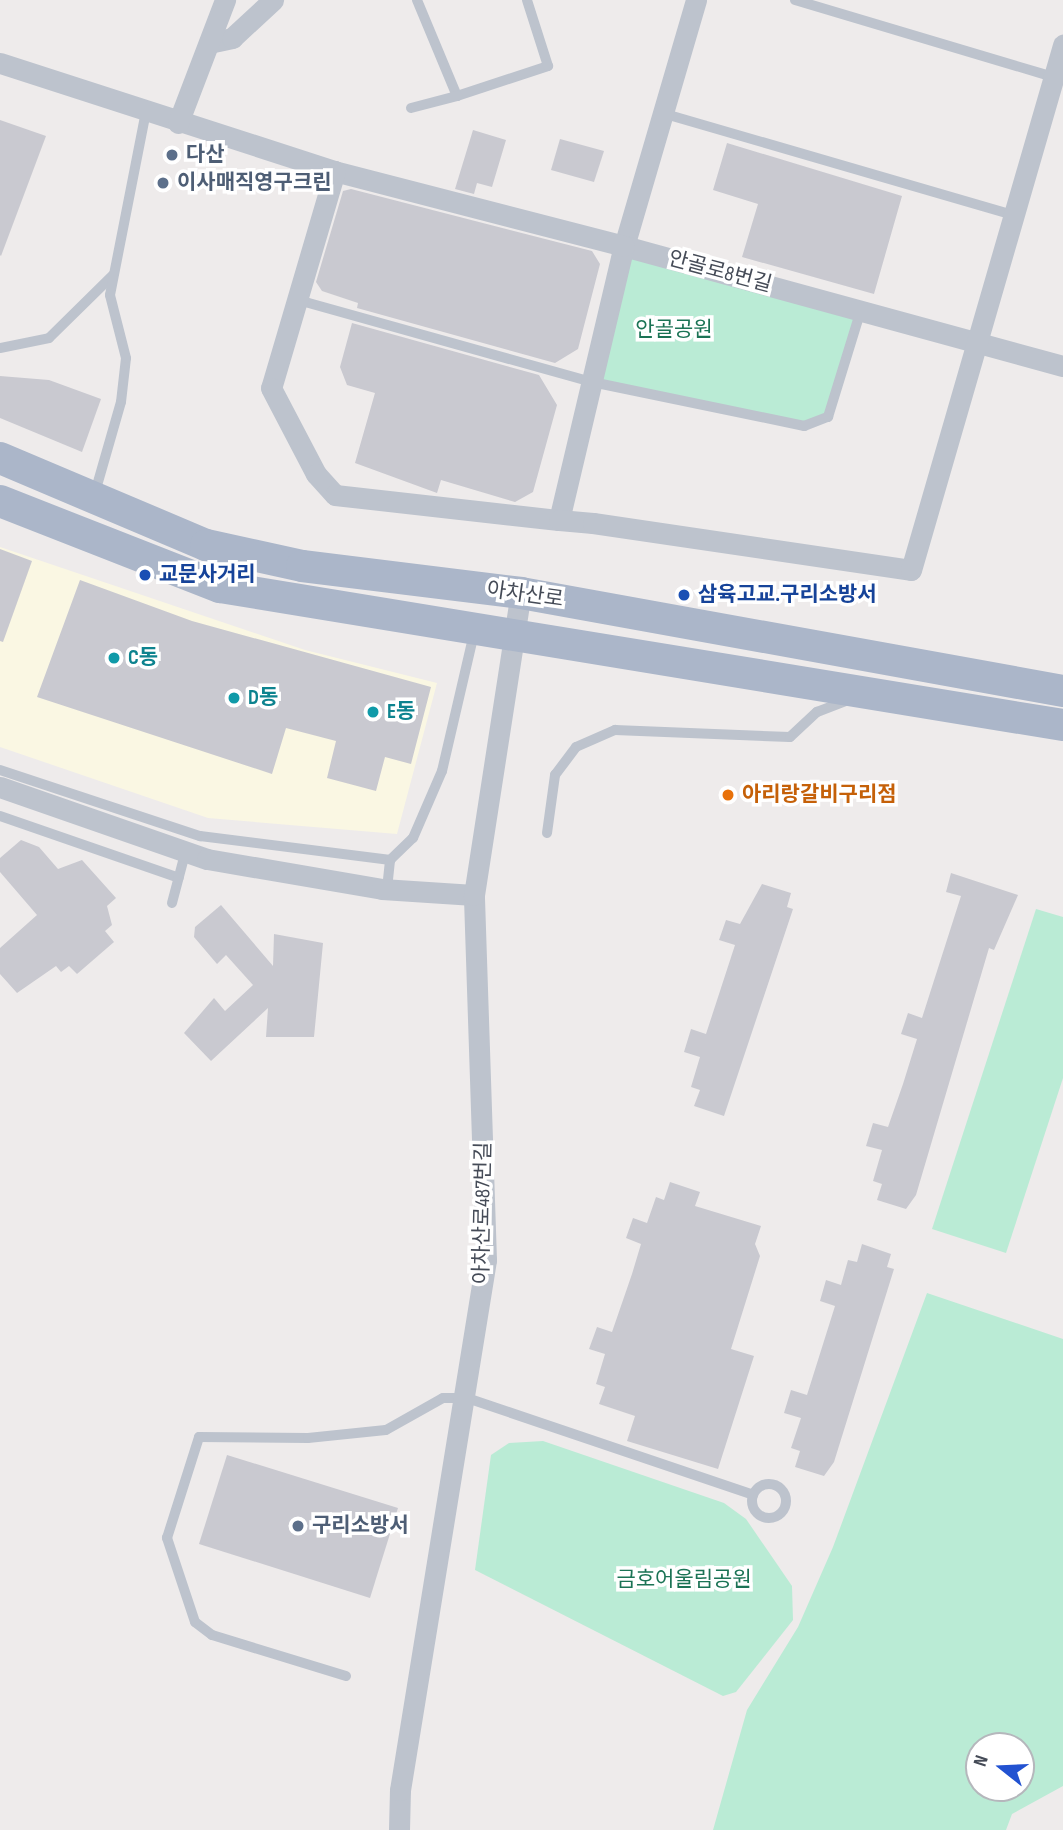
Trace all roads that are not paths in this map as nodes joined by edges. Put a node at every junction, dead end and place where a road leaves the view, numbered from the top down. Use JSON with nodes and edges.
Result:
{"nodes":[{"id":1,"x":225,"y":0,"type":"edge"},
{"id":2,"x":273,"y":0,"type":"edge"},
{"id":3,"x":417,"y":0,"type":"edge"},
{"id":4,"x":527,"y":0,"type":"edge"},
{"id":5,"x":696,"y":0,"type":"edge"},
{"id":6,"x":795,"y":0,"type":"edge"},
{"id":7,"x":209,"y":43,"type":"junction"},
{"id":8,"x":1063,"y":45,"type":"edge"},
{"id":9,"x":0,"y":63,"type":"edge"},
{"id":10,"x":1054,"y":77,"type":"junction"},
{"id":11,"x":457,"y":96,"type":"junction"},
{"id":12,"x":411,"y":108,"type":"dead end"},
{"id":13,"x":146,"y":112,"type":"junction"},
{"id":14,"x":662,"y":113,"type":"junction"},
{"id":15,"x":178,"y":123,"type":"junction"},
{"id":16,"x":335,"y":171,"type":"junction"},
{"id":17,"x":1010,"y":214,"type":"junction"},
{"id":18,"x":624,"y":246,"type":"junction"},
{"id":19,"x":113,"y":275,"type":"junction"},
{"id":20,"x":298,"y":300,"type":"junction"},
{"id":21,"x":861,"y":310,"type":"junction"},
{"id":22,"x":979,"y":344,"type":"junction"},
{"id":23,"x":0,"y":348,"type":"edge"},
{"id":24,"x":1063,"y":366,"type":"edge"},
{"id":25,"x":592,"y":382,"type":"junction"},
{"id":26,"x":0,"y":458,"type":"edge"},
{"id":27,"x":93,"y":499,"type":"junction"},
{"id":28,"x":0,"y":501,"type":"edge"},
{"id":29,"x":559,"y":520,"type":"junction"},
{"id":30,"x":521,"y":593,"type":"junction"},
{"id":31,"x":475,"y":631,"type":"junction"},
{"id":32,"x":511,"y":636,"type":"junction"},
{"id":33,"x":1063,"y":691,"type":"edge"},
{"id":34,"x":867,"y":694,"type":"junction"},
{"id":35,"x":1063,"y":724,"type":"edge"},
{"id":36,"x":0,"y":770,"type":"edge"},
{"id":37,"x":0,"y":787,"type":"edge"},
{"id":38,"x":0,"y":816,"type":"edge"},
{"id":39,"x":547,"y":833,"type":"dead end"},
{"id":40,"x":188,"y":842,"type":"junction"},
{"id":41,"x":390,"y":860,"type":"junction"},
{"id":42,"x":179,"y":878,"type":"junction"},
{"id":43,"x":387,"y":889,"type":"junction"},
{"id":44,"x":474,"y":895,"type":"junction"},
{"id":45,"x":172,"y":903,"type":"dead end"},
{"id":46,"x":467,"y":1398,"type":"junction"},
{"id":47,"x":753,"y":1495,"type":"dead end"},
{"id":48,"x":346,"y":1676,"type":"dead end"},
{"id":49,"x":400,"y":1830,"type":"edge"}],
"edges":[{"from":1,"to":7,"type":"street"},
{"from":2,"to":7,"type":"street"},
{"from":3,"to":11,"type":"lane"},
{"from":4,"to":11,"type":"lane"},
{"from":5,"to":14,"type":"street"},
{"from":6,"to":10,"type":"lane"},
{"from":7,"to":15,"type":"street"},
{"from":8,"to":10,"type":"street"},
{"from":9,"to":13,"type":"street","name":"안골로8번길"},
{"from":10,"to":17,"type":"street"},
{"from":11,"to":12,"type":"lane"},
{"from":13,"to":15,"type":"street","name":"안골로8번길"},
{"from":13,"to":19,"type":"lane"},
{"from":14,"to":17,"type":"lane"},
{"from":14,"to":18,"type":"street"},
{"from":15,"to":16,"type":"street","name":"안골로8번길"},
{"from":16,"to":18,"type":"street","name":"안골로8번길"},
{"from":16,"to":20,"type":"street"},
{"from":17,"to":22,"type":"street"},
{"from":18,"to":21,"type":"street","name":"안골로8번길"},
{"from":18,"to":25,"type":"street"},
{"from":19,"to":23,"type":"lane"},
{"from":19,"to":27,"type":"lane"},
{"from":20,"to":25,"type":"lane"},
{"from":20,"to":29,"type":"street"},
{"from":21,"to":22,"type":"street","name":"안골로8번길"},
{"from":21,"to":25,"type":"lane"},
{"from":22,"to":24,"type":"street","name":"안골로8번길"},
{"from":22,"to":29,"type":"street"},
{"from":25,"to":29,"type":"street"},
{"from":26,"to":27,"type":"main road","name":"아차산로"},
{"from":27,"to":30,"type":"main road","name":"아차산로"},
{"from":28,"to":31,"type":"main road","name":"아차산로"},
{"from":30,"to":32,"type":"street","name":"아차산로487번길"},
{"from":30,"to":33,"type":"main road","name":"아차산로"},
{"from":31,"to":32,"type":"main road","name":"아차산로"},
{"from":31,"to":41,"type":"lane"},
{"from":32,"to":34,"type":"main road","name":"아차산로"},
{"from":32,"to":44,"type":"street","name":"아차산로487번길"},
{"from":34,"to":35,"type":"main road","name":"아차산로"},
{"from":34,"to":39,"type":"lane"},
{"from":36,"to":40,"type":"lane"},
{"from":37,"to":40,"type":"street"},
{"from":38,"to":42,"type":"lane"},
{"from":40,"to":41,"type":"lane"},
{"from":40,"to":42,"type":"lane"},
{"from":40,"to":43,"type":"street"},
{"from":41,"to":43,"type":"lane"},
{"from":42,"to":45,"type":"lane"},
{"from":43,"to":44,"type":"street"},
{"from":44,"to":46,"type":"street","name":"아차산로487번길"},
{"from":46,"to":47,"type":"lane"},
{"from":46,"to":48,"type":"lane"},
{"from":46,"to":49,"type":"street","name":"아차산로487번길"}]}
